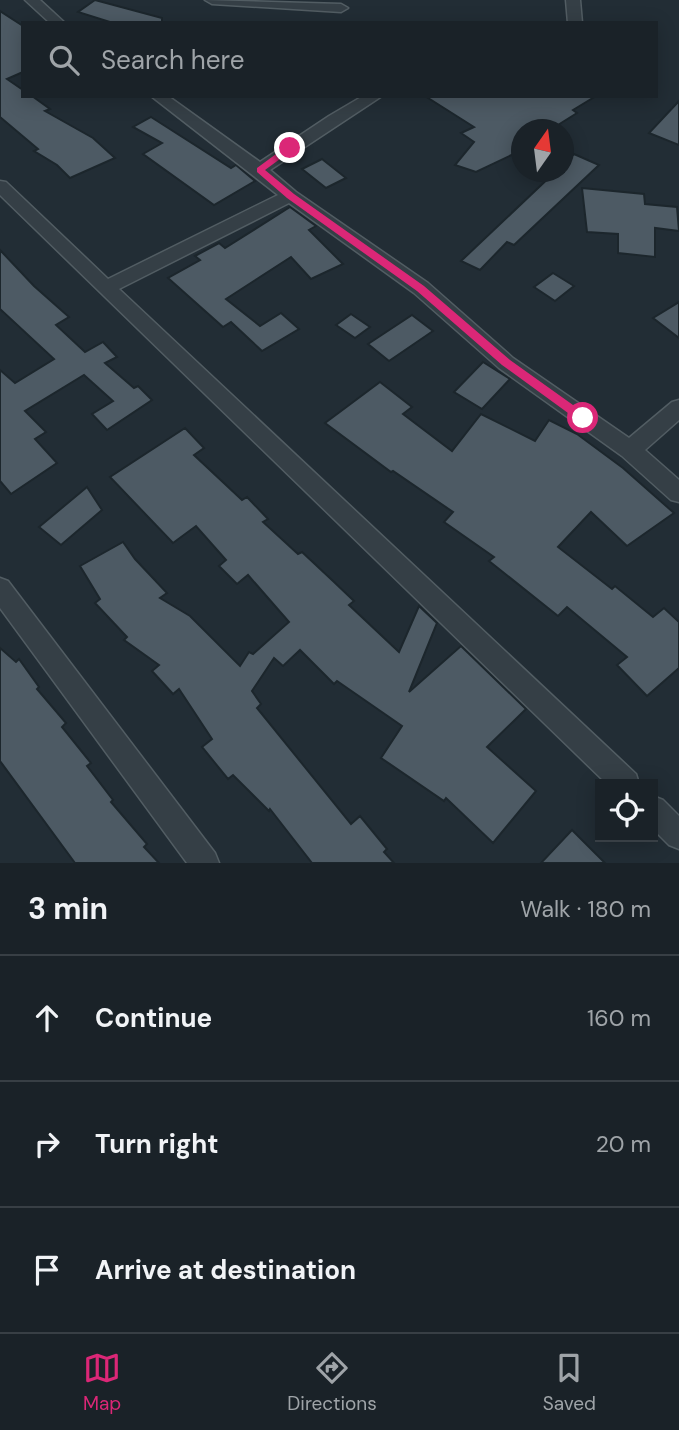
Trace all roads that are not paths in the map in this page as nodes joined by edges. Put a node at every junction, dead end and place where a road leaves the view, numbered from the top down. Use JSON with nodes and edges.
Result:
{"nodes":[{"id":1,"x":32,"y":0,"type":"edge"},
{"id":2,"x":212,"y":0,"type":"edge"},
{"id":3,"x":573,"y":0,"type":"edge"},
{"id":4,"x":341,"y":8,"type":"dead end"},
{"id":5,"x":56,"y":21,"type":"edge"},
{"id":6,"x":575,"y":21,"type":"edge"},
{"id":7,"x":161,"y":98,"type":"edge"},
{"id":8,"x":371,"y":98,"type":"edge"},
{"id":9,"x":260,"y":170,"type":"junction"},
{"id":10,"x":0,"y":186,"type":"edge"},
{"id":11,"x":290,"y":196,"type":"junction"},
{"id":12,"x":9,"y":207,"type":"edge"},
{"id":13,"x":107,"y":287,"type":"junction"},
{"id":14,"x":679,"y":408,"type":"edge"},
{"id":15,"x":630,"y":450,"type":"junction"},
{"id":16,"x":679,"y":493,"type":"edge"},
{"id":17,"x":0,"y":589,"type":"edge"},
{"id":18,"x":621,"y":779,"type":"edge"},
{"id":19,"x":658,"y":815,"type":"edge"},
{"id":20,"x":679,"y":835,"type":"edge"},
{"id":21,"x":205,"y":863,"type":"edge"}],
"edges":[{"from":1,"to":5,"type":"street"},
{"from":2,"to":4,"type":"street"},
{"from":3,"to":6,"type":"street"},
{"from":7,"to":9,"type":"street"},
{"from":8,"to":9,"type":"street"},
{"from":9,"to":11,"type":"street"},
{"from":10,"to":12,"type":"street"},
{"from":11,"to":13,"type":"street"},
{"from":11,"to":15,"type":"street"},
{"from":12,"to":13,"type":"street"},
{"from":13,"to":18,"type":"street"},
{"from":14,"to":15,"type":"street"},
{"from":15,"to":16,"type":"street"},
{"from":17,"to":21,"type":"street"},
{"from":19,"to":20,"type":"street"}]}
